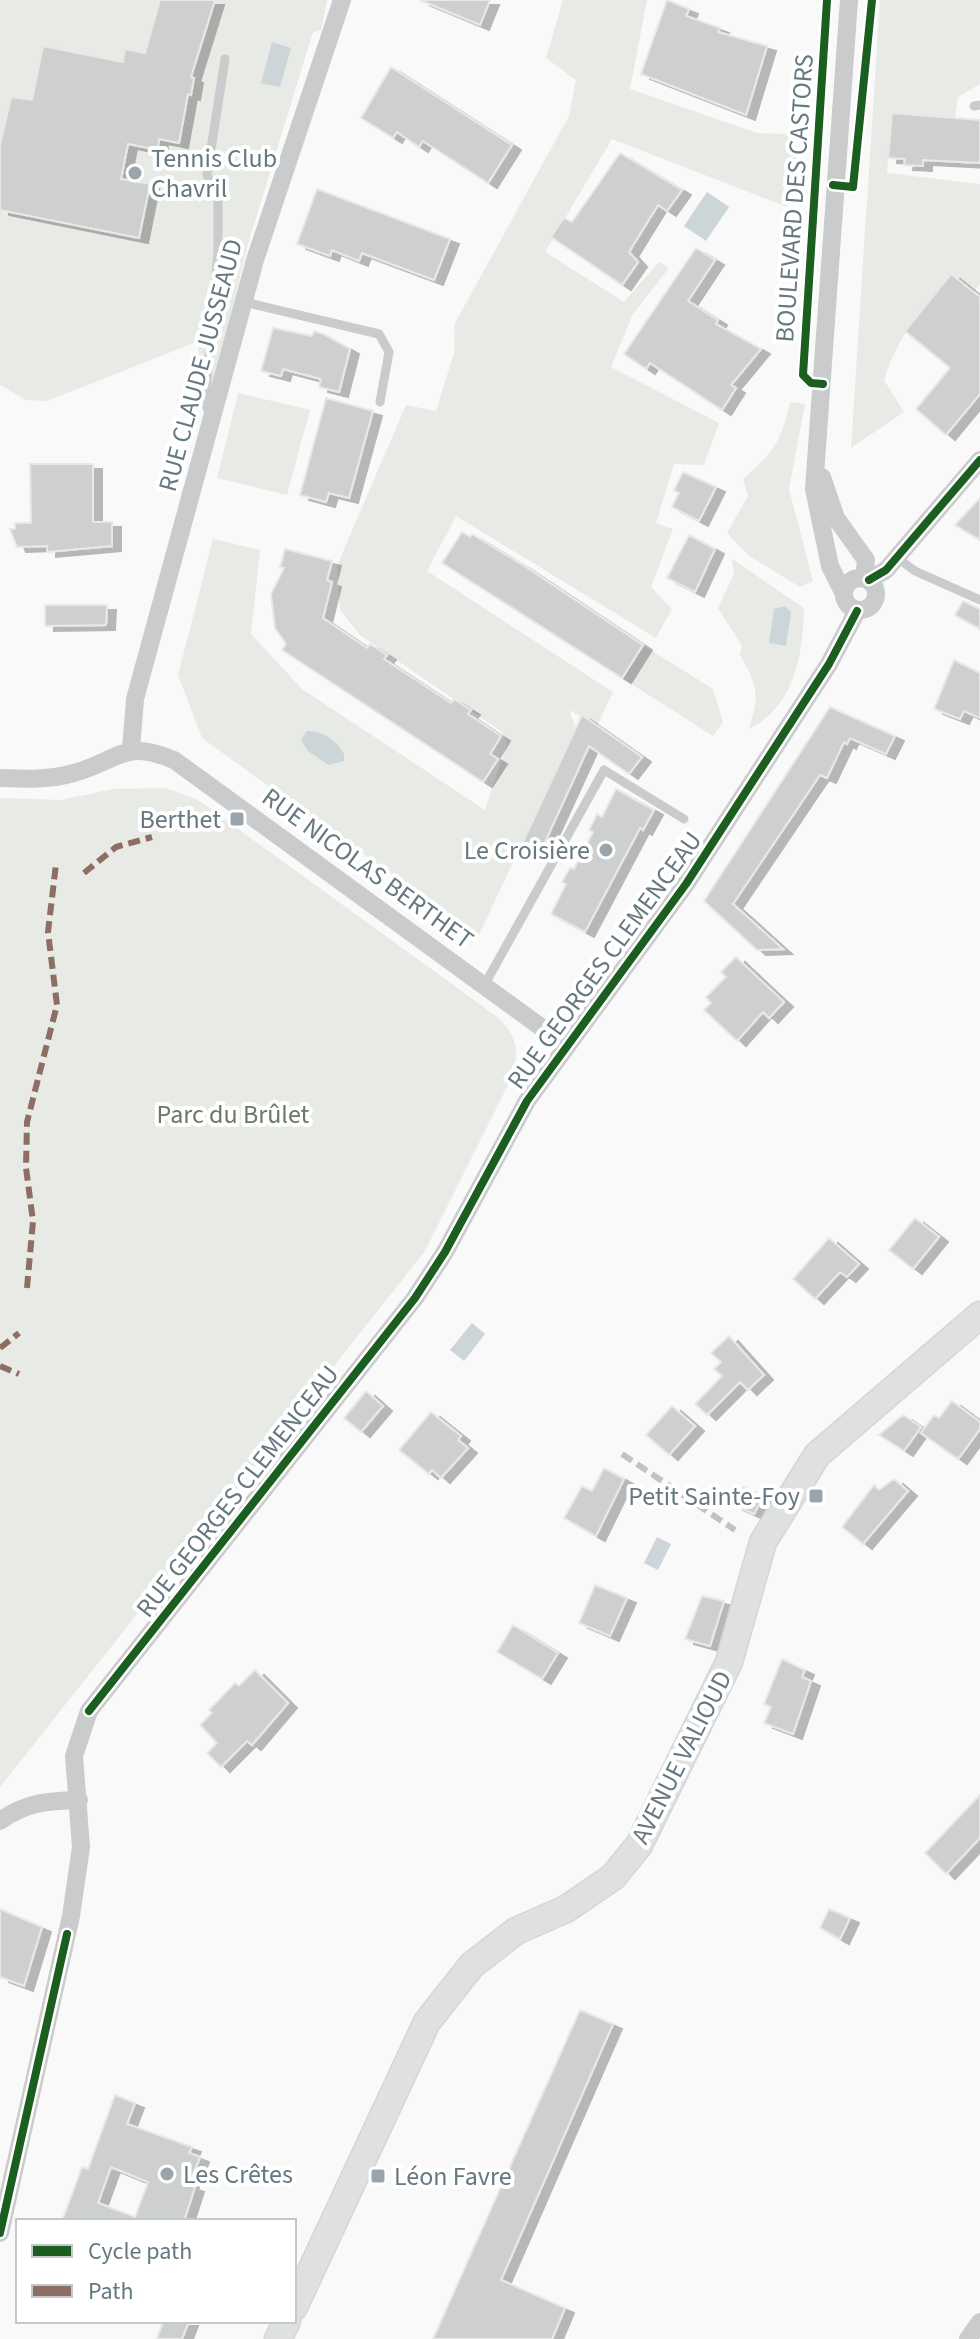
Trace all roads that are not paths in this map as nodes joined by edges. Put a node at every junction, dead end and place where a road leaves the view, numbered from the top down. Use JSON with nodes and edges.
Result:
{"nodes":[{"id":1,"x":342,"y":0,"type":"edge"},
{"id":2,"x":849,"y":0,"type":"edge"},
{"id":3,"x":225,"y":59,"type":"dead end"},
{"id":4,"x":244,"y":302,"type":"junction"},
{"id":5,"x":380,"y":402,"type":"dead end"},
{"id":6,"x":212,"y":419,"type":"junction"},
{"id":7,"x":818,"y":460,"type":"junction"},
{"id":8,"x":980,"y":460,"type":"edge"},
{"id":9,"x":896,"y":557,"type":"junction"},
{"id":10,"x":866,"y":580,"type":"junction"},
{"id":11,"x":843,"y":592,"type":"junction"},
{"id":12,"x":980,"y":600,"type":"edge"},
{"id":13,"x":857,"y":611,"type":"junction"},
{"id":14,"x":131,"y":749,"type":"junction"},
{"id":15,"x":0,"y":778,"type":"edge"},
{"id":16,"x":684,"y":819,"type":"dead end"},
{"id":17,"x":485,"y":984,"type":"junction"},
{"id":18,"x":567,"y":1046,"type":"junction"},
{"id":19,"x":980,"y":1315,"type":"edge"},
{"id":20,"x":79,"y":1800,"type":"junction"},
{"id":21,"x":0,"y":1821,"type":"edge"},
{"id":22,"x":0,"y":2233,"type":"edge"},
{"id":23,"x":296,"y":2303,"type":"edge"},
{"id":24,"x":980,"y":2322,"type":"edge"},
{"id":25,"x":968,"y":2339,"type":"edge"}],
"edges":[{"from":1,"to":4,"type":"street","name":"RUE CLAUDE JUSSEAUD"},
{"from":2,"to":7,"type":"street"},
{"from":3,"to":6,"type":"lane"},
{"from":4,"to":5,"type":"lane"},
{"from":4,"to":6,"type":"street","name":"RUE CLAUDE JUSSEAUD"},
{"from":6,"to":14,"type":"street","name":"RUE CLAUDE JUSSEAUD"},
{"from":7,"to":10,"type":"street"},
{"from":7,"to":11,"type":"street"},
{"from":8,"to":9,"type":"street"},
{"from":9,"to":10,"type":"street"},
{"from":9,"to":12,"type":"lane"},
{"from":10,"to":11,"type":"street"},
{"from":10,"to":13,"type":"street"},
{"from":11,"to":13,"type":"street"},
{"from":13,"to":18,"type":"street","name":"RUE GEORGES CLEMENCEAU"},
{"from":14,"to":15,"type":"street"},
{"from":14,"to":17,"type":"street","name":"RUE NICOLAS BERTHET"},
{"from":16,"to":17,"type":"lane"},
{"from":17,"to":18,"type":"street","name":"RUE NICOLAS BERTHET"},
{"from":18,"to":20,"type":"street","name":"RUE GEORGES CLEMENCEAU"},
{"from":19,"to":23,"type":"main road","name":"AVENUE VALIOUD"},
{"from":20,"to":21,"type":"street"},
{"from":20,"to":22,"type":"street","name":"RUE GEORGES CLEMENCEAU"},
{"from":24,"to":25,"type":"street"}]}
